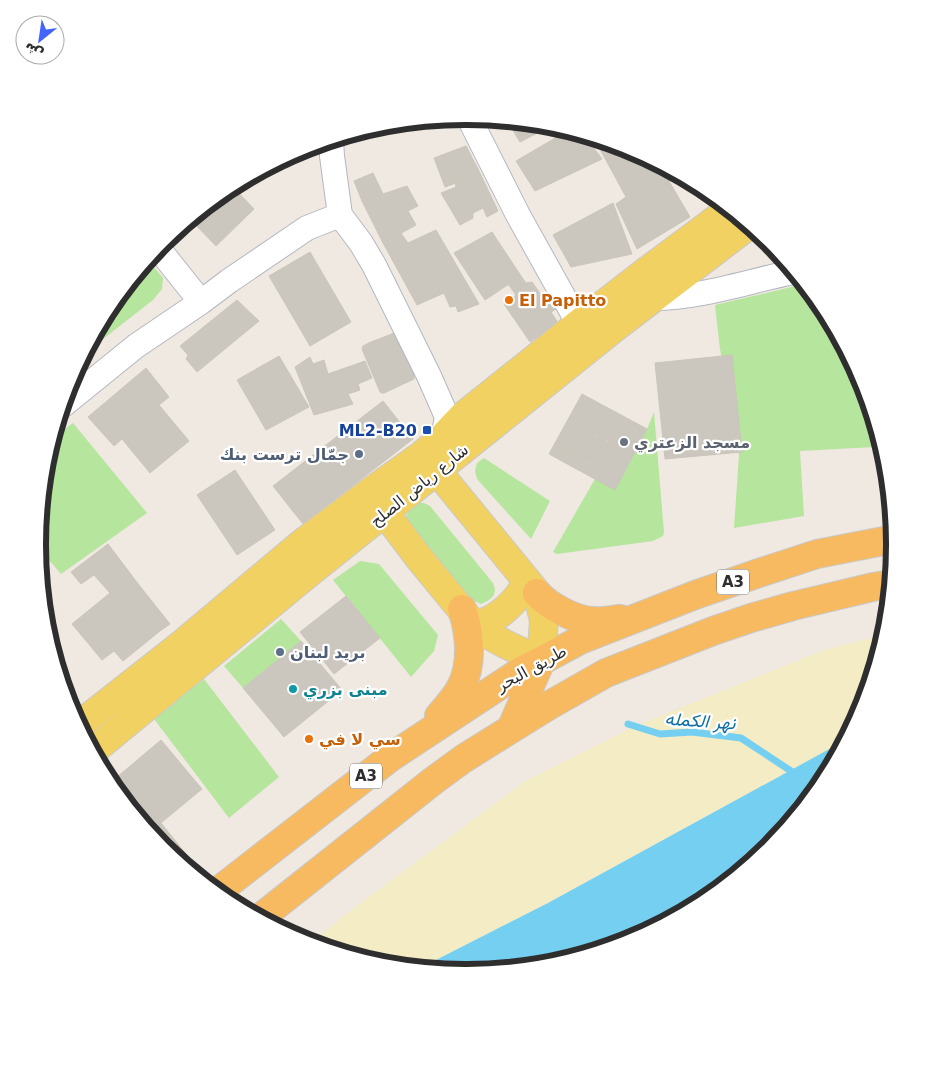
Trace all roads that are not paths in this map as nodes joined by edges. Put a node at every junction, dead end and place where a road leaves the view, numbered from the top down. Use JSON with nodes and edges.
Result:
{"nodes":[{"id":1,"x":473,"y":125,"type":"edge"},
{"id":2,"x":331,"y":147,"type":"edge"},
{"id":3,"x":725,"y":214,"type":"edge"},
{"id":4,"x":340,"y":215,"type":"junction"},
{"id":5,"x":743,"y":229,"type":"edge"},
{"id":6,"x":163,"y":254,"type":"edge"},
{"id":7,"x":786,"y":273,"type":"edge"},
{"id":8,"x":654,"y":298,"type":"junction"},
{"id":9,"x":201,"y":302,"type":"junction"},
{"id":10,"x":577,"y":325,"type":"junction"},
{"id":11,"x":74,"y":397,"type":"edge"},
{"id":12,"x":444,"y":437,"type":"junction"},
{"id":13,"x":429,"y":463,"type":"junction"},
{"id":14,"x":377,"y":502,"type":"junction"},
{"id":15,"x":886,"y":541,"type":"edge"},
{"id":16,"x":884,"y":585,"type":"edge"},
{"id":17,"x":532,"y":587,"type":"junction"},
{"id":18,"x":646,"y":614,"type":"junction"},
{"id":19,"x":468,"y":617,"type":"junction"},
{"id":20,"x":541,"y":661,"type":"junction"},
{"id":21,"x":626,"y":665,"type":"junction"},
{"id":22,"x":85,"y":720,"type":"edge"},
{"id":23,"x":511,"y":729,"type":"junction"},
{"id":24,"x":410,"y":744,"type":"junction"},
{"id":25,"x":99,"y":747,"type":"edge"},
{"id":26,"x":223,"y":887,"type":"edge"},
{"id":27,"x":266,"y":913,"type":"edge"}],
"edges":[{"from":1,"to":10,"type":"street"},
{"from":2,"to":4,"type":"street"},
{"from":3,"to":10,"type":"main road","name":"شارع رياض الصلح"},
{"from":4,"to":9,"type":"street"},
{"from":4,"to":12,"type":"street"},
{"from":5,"to":8,"type":"main road","name":"شارع رياض الصلح"},
{"from":6,"to":9,"type":"street"},
{"from":7,"to":8,"type":"street"},
{"from":8,"to":13,"type":"main road","name":"شارع رياض الصلح"},
{"from":9,"to":11,"type":"street"},
{"from":10,"to":12,"type":"main road","name":"شارع رياض الصلح"},
{"from":12,"to":13,"type":"main road","name":"شارع رياض الصلح"},
{"from":13,"to":14,"type":"main road","name":"شارع رياض الصلح"},
{"from":13,"to":17,"type":"main road"},
{"from":14,"to":19,"type":"main road"},
{"from":14,"to":22,"type":"main road","name":"شارع رياض الصلح"},
{"from":14,"to":25,"type":"main road","name":"شارع رياض الصلح"},
{"from":15,"to":18,"type":"highway","name":"طريق البحر","number":"A3"},
{"from":16,"to":21,"type":"highway","number":"A3"},
{"from":17,"to":18,"type":"highway"},
{"from":17,"to":19,"type":"main road"},
{"from":17,"to":20,"type":"main road"},
{"from":18,"to":20,"type":"highway","name":"طريق البحر","number":"A3"},
{"from":19,"to":20,"type":"main road"},
{"from":19,"to":24,"type":"highway"},
{"from":20,"to":21,"type":"highway"},
{"from":20,"to":23,"type":"highway"},
{"from":20,"to":24,"type":"highway","name":"طريق البحر","number":"A3"},
{"from":21,"to":23,"type":"highway","number":"A3"},
{"from":23,"to":27,"type":"highway","number":"A3"},
{"from":24,"to":26,"type":"highway","name":"طريق البحر","number":"A3"}]}
